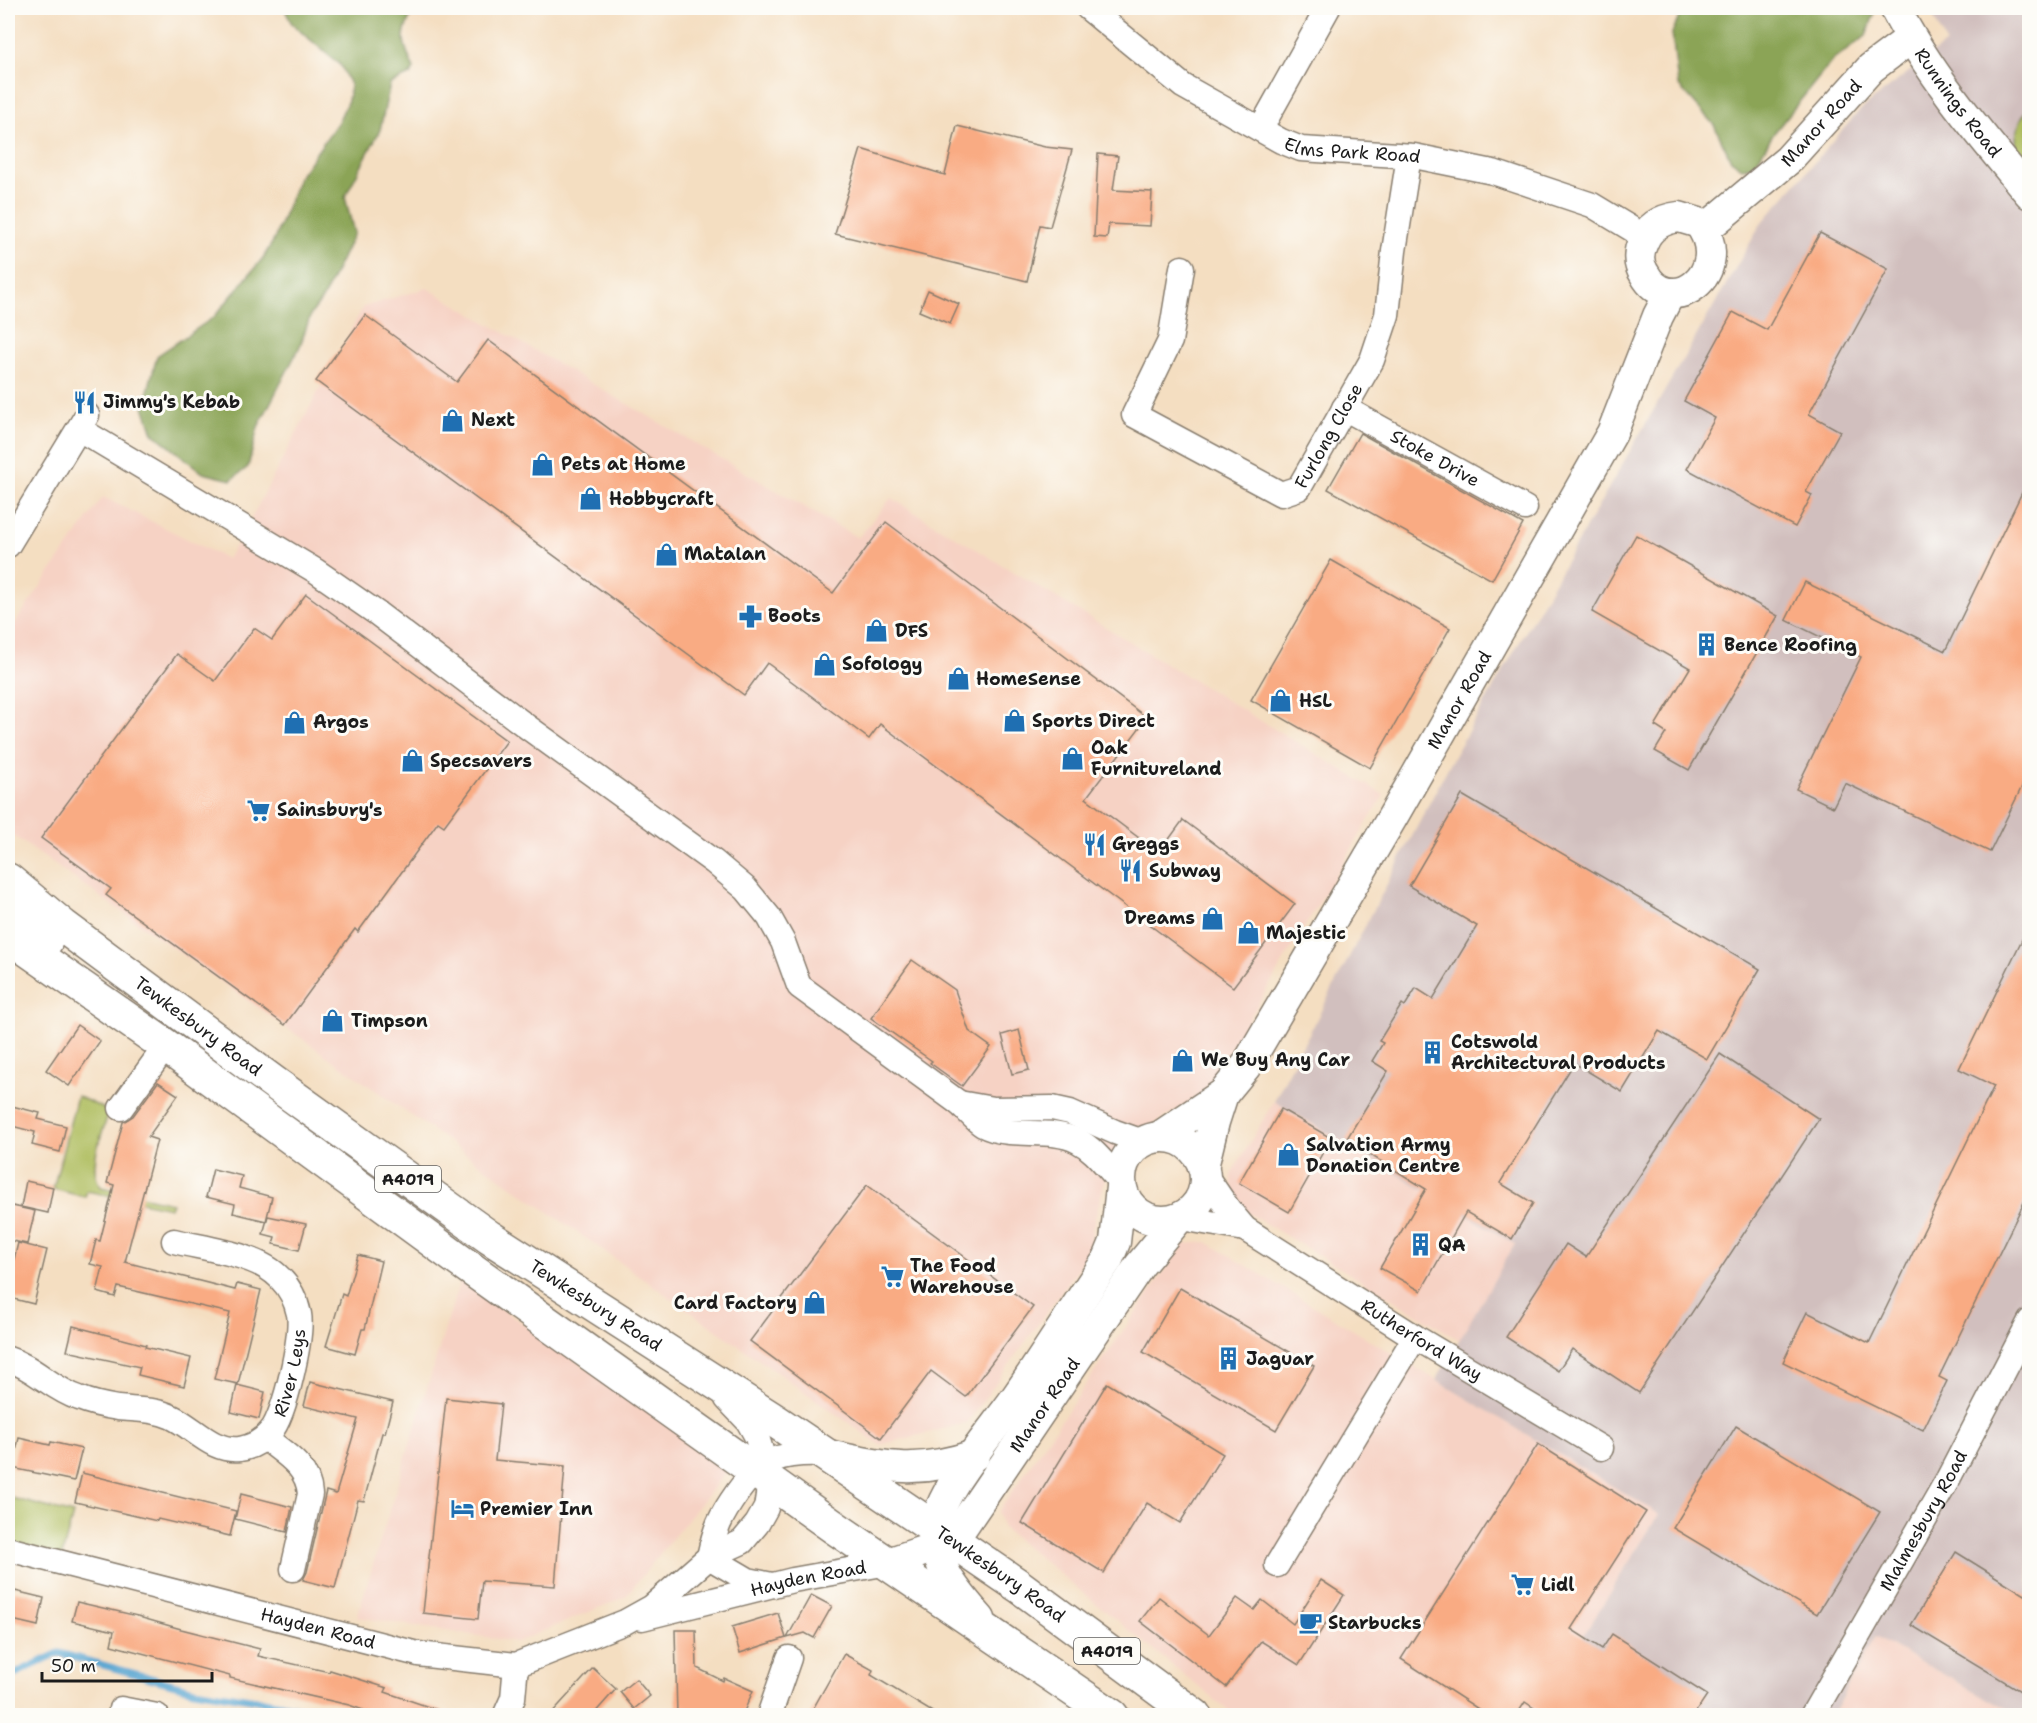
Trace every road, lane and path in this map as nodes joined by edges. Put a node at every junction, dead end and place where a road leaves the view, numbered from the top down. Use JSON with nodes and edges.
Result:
{"nodes":[{"id":1,"x":1088,"y":8,"type":"edge"},
{"id":2,"x":1328,"y":8,"type":"edge"},
{"id":3,"x":1896,"y":8,"type":"edge"},
{"id":4,"x":1911,"y":38,"type":"junction"},
{"id":5,"x":1261,"y":128,"type":"junction"},
{"id":6,"x":1409,"y":156,"type":"junction"},
{"id":7,"x":2030,"y":194,"type":"edge"},
{"id":8,"x":1704,"y":230,"type":"junction"},
{"id":9,"x":1645,"y":237,"type":"junction"},
{"id":10,"x":1182,"y":268,"type":"dead end"},
{"id":11,"x":1670,"y":293,"type":"junction"},
{"id":12,"x":1344,"y":408,"type":"junction"},
{"id":13,"x":1525,"y":508,"type":"dead end"},
{"id":14,"x":8,"y":545,"type":"edge"},
{"id":15,"x":8,"y":880,"type":"edge"},
{"id":16,"x":8,"y":910,"type":"edge"},
{"id":17,"x":8,"y":936,"type":"edge"},
{"id":18,"x":69,"y":978,"type":"junction"},
{"id":19,"x":166,"y":1046,"type":"junction"},
{"id":20,"x":1223,"y":1094,"type":"junction"},
{"id":21,"x":959,"y":1103,"type":"junction"},
{"id":22,"x":121,"y":1108,"type":"dead end"},
{"id":23,"x":1151,"y":1140,"type":"junction"},
{"id":24,"x":1204,"y":1171,"type":"junction"},
{"id":25,"x":1121,"y":1185,"type":"junction"},
{"id":26,"x":1180,"y":1218,"type":"junction"},
{"id":27,"x":1245,"y":1229,"type":"junction"},
{"id":28,"x":174,"y":1241,"type":"dead end"},
{"id":29,"x":2030,"y":1321,"type":"edge"},
{"id":30,"x":1415,"y":1337,"type":"junction"},
{"id":31,"x":8,"y":1359,"type":"edge"},
{"id":32,"x":706,"y":1376,"type":"junction"},
{"id":33,"x":265,"y":1438,"type":"junction"},
{"id":34,"x":1601,"y":1449,"type":"dead end"},
{"id":35,"x":825,"y":1454,"type":"junction"},
{"id":36,"x":975,"y":1455,"type":"junction"},
{"id":37,"x":763,"y":1471,"type":"junction"},
{"id":38,"x":941,"y":1538,"type":"junction"},
{"id":39,"x":8,"y":1549,"type":"edge"},
{"id":40,"x":710,"y":1557,"type":"junction"},
{"id":41,"x":888,"y":1563,"type":"junction"},
{"id":42,"x":1276,"y":1564,"type":"dead end"},
{"id":43,"x":293,"y":1569,"type":"dead end"},
{"id":44,"x":778,"y":1585,"type":"junction"},
{"id":45,"x":625,"y":1622,"type":"junction"},
{"id":46,"x":991,"y":1633,"type":"junction"},
{"id":47,"x":789,"y":1658,"type":"dead end"},
{"id":48,"x":516,"y":1665,"type":"junction"},
{"id":49,"x":121,"y":1709,"type":"dead end"},
{"id":50,"x":157,"y":1716,"type":"edge"},
{"id":51,"x":505,"y":1716,"type":"edge"},
{"id":52,"x":769,"y":1716,"type":"edge"},
{"id":53,"x":1113,"y":1716,"type":"edge"},
{"id":54,"x":1195,"y":1716,"type":"edge"},
{"id":55,"x":1812,"y":1716,"type":"edge"}],
"edges":[{"from":1,"to":5,"type":"street","name":"Elms Park Road"},
{"from":2,"to":5,"type":"street"},
{"from":3,"to":4,"type":"street"},
{"from":4,"to":7,"type":"street","name":"Runnings Road"},
{"from":4,"to":8,"type":"street","name":"Manor Road"},
{"from":5,"to":6,"type":"street","name":"Elms Park Road"},
{"from":6,"to":9,"type":"street","name":"Elms Park Road"},
{"from":6,"to":12,"type":"street","name":"Furlong Close"},
{"from":8,"to":9,"type":"street"},
{"from":8,"to":11,"type":"street"},
{"from":9,"to":11,"type":"street"},
{"from":10,"to":12,"type":"street","name":"Furlong Close"},
{"from":11,"to":20,"type":"street","name":"Manor Road"},
{"from":12,"to":13,"type":"street","name":"Stoke Drive"},
{"from":14,"to":21,"type":"street"},
{"from":15,"to":32,"type":"highway","name":"Tewkesbury Road","number":"A4019"},
{"from":16,"to":18,"type":"highway"},
{"from":17,"to":18,"type":"highway","name":"Tewkesbury Road","number":"A4019"},
{"from":18,"to":19,"type":"highway","name":"Tewkesbury Road","number":"A4019"},
{"from":19,"to":22,"type":"street"},
{"from":19,"to":37,"type":"highway","name":"Tewkesbury Road","number":"A4019"},
{"from":20,"to":23,"type":"street","name":"Manor Road"},
{"from":20,"to":24,"type":"street","name":"Manor Road"},
{"from":21,"to":23,"type":"street"},
{"from":21,"to":25,"type":"street"},
{"from":23,"to":24,"type":"street"},
{"from":23,"to":25,"type":"street"},
{"from":24,"to":26,"type":"street"},
{"from":24,"to":27,"type":"street","name":"Rutherford Way"},
{"from":25,"to":26,"type":"street"},
{"from":25,"to":36,"type":"street","name":"Manor Road"},
{"from":26,"to":27,"type":"street","name":"Rutherford Way"},
{"from":26,"to":38,"type":"street","name":"Manor Road"},
{"from":27,"to":30,"type":"street","name":"Rutherford Way"},
{"from":28,"to":33,"type":"street","name":"River Leys"},
{"from":29,"to":55,"type":"street","name":"Malmesbury Road"},
{"from":30,"to":34,"type":"street","name":"Rutherford Way"},
{"from":30,"to":42,"type":"street"},
{"from":31,"to":33,"type":"street","name":"River Leys"},
{"from":32,"to":35,"type":"highway","name":"Tewkesbury Road","number":"A4019"},
{"from":32,"to":37,"type":"street","name":"Hayden Road"},
{"from":33,"to":43,"type":"street","name":"River Leys"},
{"from":35,"to":36,"type":"street"},
{"from":35,"to":37,"type":"street"},
{"from":35,"to":38,"type":"highway","name":"Tewkesbury Road","number":"A4019"},
{"from":36,"to":38,"type":"street","name":"Manor Road"},
{"from":37,"to":40,"type":"street"},
{"from":37,"to":40,"type":"street","name":"Hayden Road"},
{"from":37,"to":41,"type":"highway","name":"Tewkesbury Road","number":"A4019"},
{"from":38,"to":41,"type":"street"},
{"from":38,"to":46,"type":"street"},
{"from":38,"to":54,"type":"highway","name":"Tewkesbury Road","number":"A4019"},
{"from":39,"to":48,"type":"street","name":"Hayden Road"},
{"from":40,"to":44,"type":"street"},
{"from":40,"to":45,"type":"street","name":"Hayden Road"},
{"from":41,"to":44,"type":"street","name":"Hayden Road"},
{"from":41,"to":46,"type":"highway","name":"Tewkesbury Road","number":"A4019"},
{"from":44,"to":45,"type":"street","name":"Hayden Road"},
{"from":45,"to":48,"type":"street","name":"Hayden Road"},
{"from":46,"to":53,"type":"highway","name":"Tewkesbury Road","number":"A4019"},
{"from":47,"to":52,"type":"street"},
{"from":48,"to":51,"type":"street"},
{"from":49,"to":50,"type":"street"}]}
